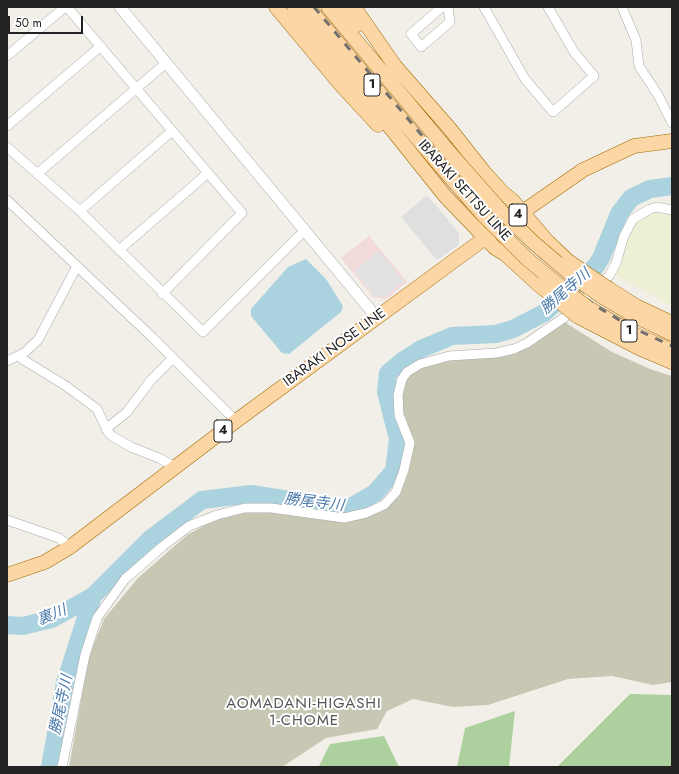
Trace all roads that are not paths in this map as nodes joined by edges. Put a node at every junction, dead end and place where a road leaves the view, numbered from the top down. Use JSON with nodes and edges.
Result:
{"nodes":[{"id":1,"x":66,"y":7,"type":"edge"},
{"id":2,"x":120,"y":7,"type":"edge"},
{"id":3,"x":276,"y":7,"type":"edge"},
{"id":4,"x":294,"y":7,"type":"edge"},
{"id":5,"x":308,"y":7,"type":"edge"},
{"id":6,"x":328,"y":7,"type":"edge"},
{"id":7,"x":342,"y":7,"type":"edge"},
{"id":8,"x":354,"y":7,"type":"edge"},
{"id":9,"x":442,"y":7,"type":"edge"},
{"id":10,"x":448,"y":7,"type":"edge"},
{"id":11,"x":484,"y":7,"type":"edge"},
{"id":12,"x":548,"y":7,"type":"edge"},
{"id":13,"x":622,"y":7,"type":"edge"},
{"id":14,"x":101,"y":46,"type":"junction"},
{"id":15,"x":7,"y":56,"type":"edge"},
{"id":16,"x":166,"y":63,"type":"junction"},
{"id":17,"x":395,"y":66,"type":"junction"},
{"id":18,"x":136,"y":88,"type":"junction"},
{"id":19,"x":672,"y":122,"type":"edge"},
{"id":20,"x":7,"y":126,"type":"edge"},
{"id":21,"x":172,"y":131,"type":"junction"},
{"id":22,"x":672,"y":141,"type":"edge"},
{"id":23,"x":7,"y":147,"type":"edge"},
{"id":24,"x":408,"y":152,"type":"junction"},
{"id":25,"x":208,"y":173,"type":"junction"},
{"id":26,"x":37,"y":174,"type":"junction"},
{"id":27,"x":8,"y":204,"type":"edge"},
{"id":28,"x":672,"y":210,"type":"edge"},
{"id":29,"x":80,"y":211,"type":"junction"},
{"id":30,"x":522,"y":212,"type":"junction"},
{"id":31,"x":305,"y":230,"type":"junction"},
{"id":32,"x":485,"y":238,"type":"junction"},
{"id":33,"x":118,"y":250,"type":"junction"},
{"id":34,"x":77,"y":266,"type":"junction"},
{"id":35,"x":605,"y":293,"type":"junction"},
{"id":36,"x":162,"y":294,"type":"junction"},
{"id":37,"x":582,"y":311,"type":"junction"},
{"id":38,"x":377,"y":318,"type":"junction"},
{"id":39,"x":672,"y":323,"type":"edge"},
{"id":40,"x":672,"y":334,"type":"edge"},
{"id":41,"x":672,"y":351,"type":"edge"},
{"id":42,"x":13,"y":358,"type":"edge"},
{"id":43,"x":173,"y":358,"type":"junction"},
{"id":44,"x":672,"y":362,"type":"edge"},
{"id":45,"x":7,"y":369,"type":"edge"},
{"id":46,"x":236,"y":421,"type":"junction"},
{"id":47,"x":106,"y":429,"type":"junction"},
{"id":48,"x":175,"y":467,"type":"junction"},
{"id":49,"x":7,"y":520,"type":"edge"},
{"id":50,"x":70,"y":547,"type":"junction"},
{"id":51,"x":7,"y":575,"type":"edge"},
{"id":52,"x":62,"y":767,"type":"edge"}],
"edges":[{"from":1,"to":14,"type":"street"},
{"from":1,"to":15,"type":"street"},
{"from":2,"to":16,"type":"street"},
{"from":3,"to":24,"type":"main road"},
{"from":4,"to":24,"type":"main road"},
{"from":5,"to":37,"type":"main road","name":"IBARAKI SETTSU LINE","number":"1","bridge":true},
{"from":6,"to":35,"type":"main road","name":"IBARAKI SETTSU LINE","number":"1","bridge":true},
{"from":7,"to":17,"type":"main road"},
{"from":8,"to":17,"type":"main road"},
{"from":9,"to":10,"type":"street"},
{"from":11,"to":12,"type":"street"},
{"from":13,"to":19,"type":"street"},
{"from":14,"to":18,"type":"street"},
{"from":14,"to":20,"type":"street"},
{"from":16,"to":18,"type":"street"},
{"from":16,"to":31,"type":"street"},
{"from":17,"to":30,"type":"main road"},
{"from":18,"to":21,"type":"street"},
{"from":18,"to":26,"type":"street"},
{"from":21,"to":25,"type":"street"},
{"from":21,"to":29,"type":"street"},
{"from":22,"to":30,"type":"main road","name":"IBARAKI NOSE LINE","number":"4"},
{"from":23,"to":26,"type":"street"},
{"from":24,"to":32,"type":"main road"},
{"from":25,"to":33,"type":"street"},
{"from":25,"to":36,"type":"street"},
{"from":26,"to":29,"type":"street"},
{"from":27,"to":34,"type":"street"},
{"from":28,"to":52,"type":"street"},
{"from":29,"to":33,"type":"street"},
{"from":30,"to":32,"type":"main road","name":"IBARAKI NOSE LINE","number":"4"},
{"from":30,"to":35,"type":"main road","bridge":true},
{"from":31,"to":36,"type":"street"},
{"from":31,"to":38,"type":"street"},
{"from":32,"to":37,"type":"main road","bridge":true},
{"from":32,"to":38,"type":"main road","name":"IBARAKI NOSE LINE","number":"4"},
{"from":33,"to":36,"type":"street"},
{"from":34,"to":42,"type":"street"},
{"from":34,"to":43,"type":"street"},
{"from":35,"to":39,"type":"main road"},
{"from":35,"to":40,"type":"main road","name":"IBARAKI SETTSU LINE","number":"1"},
{"from":37,"to":41,"type":"main road","name":"IBARAKI SETTSU LINE","number":"1"},
{"from":37,"to":44,"type":"main road"},
{"from":38,"to":46,"type":"main road","name":"IBARAKI NOSE LINE","number":"4"},
{"from":42,"to":45,"type":"street"},
{"from":42,"to":47,"type":"street"},
{"from":43,"to":46,"type":"street"},
{"from":43,"to":47,"type":"street"},
{"from":46,"to":48,"type":"main road","name":"IBARAKI NOSE LINE","number":"4"},
{"from":47,"to":48,"type":"street"},
{"from":48,"to":50,"type":"main road","name":"IBARAKI NOSE LINE","number":"4"},
{"from":49,"to":50,"type":"street"},
{"from":50,"to":51,"type":"main road","name":"IBARAKI NOSE LINE","number":"4"}]}
